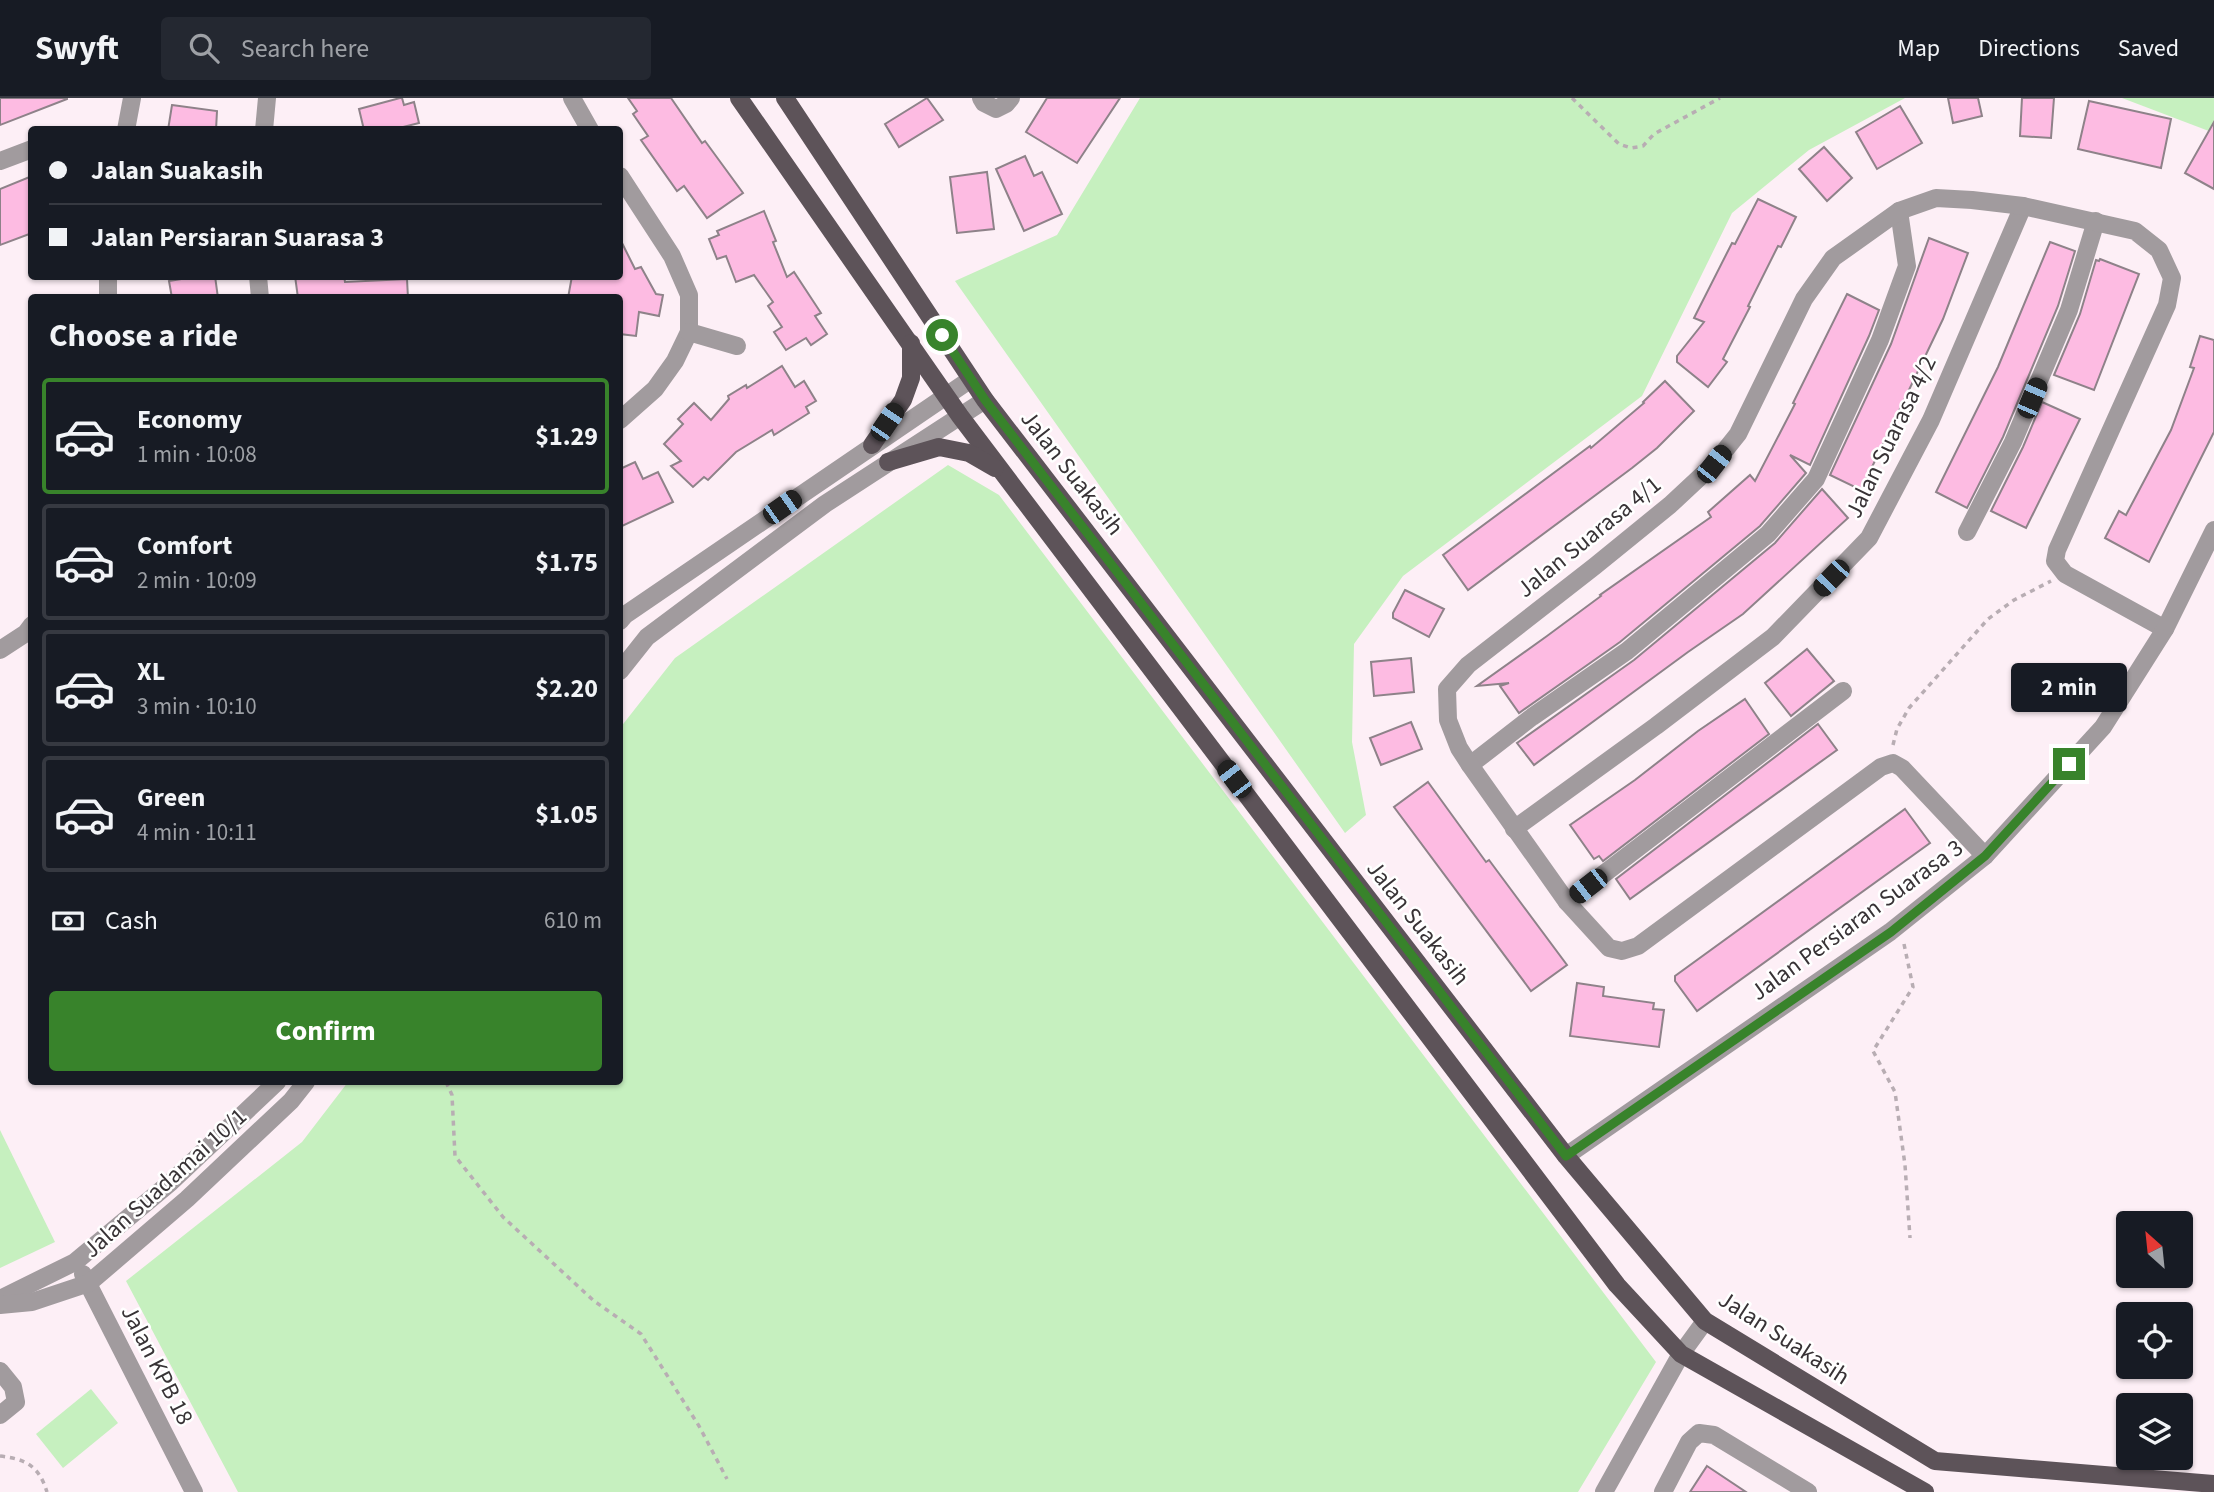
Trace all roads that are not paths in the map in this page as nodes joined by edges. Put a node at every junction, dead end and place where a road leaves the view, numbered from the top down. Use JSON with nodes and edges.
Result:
{"nodes":[{"id":1,"x":132,"y":98,"type":"edge"},
{"id":2,"x":267,"y":98,"type":"edge"},
{"id":3,"x":572,"y":98,"type":"edge"},
{"id":4,"x":739,"y":98,"type":"edge"},
{"id":5,"x":785,"y":98,"type":"edge"},
{"id":6,"x":1011,"y":98,"type":"edge"},
{"id":7,"x":988,"y":103,"type":"edge"},
{"id":8,"x":127,"y":126,"type":"edge"},
{"id":9,"x":264,"y":126,"type":"edge"},
{"id":10,"x":588,"y":126,"type":"edge"},
{"id":11,"x":28,"y":150,"type":"edge"},
{"id":12,"x":0,"y":161,"type":"edge"},
{"id":13,"x":623,"y":181,"type":"edge"},
{"id":14,"x":2023,"y":206,"type":"junction"},
{"id":15,"x":1899,"y":211,"type":"junction"},
{"id":16,"x":2096,"y":221,"type":"junction"},
{"id":17,"x":689,"y":332,"type":"junction"},
{"id":18,"x":911,"y":342,"type":"junction"},
{"id":19,"x":737,"y":346,"type":"dead end"},
{"id":20,"x":971,"y":379,"type":"junction"},
{"id":21,"x":945,"y":395,"type":"junction"},
{"id":22,"x":985,"y":400,"type":"junction"},
{"id":23,"x":960,"y":416,"type":"junction"},
{"id":24,"x":623,"y":417,"type":"edge"},
{"id":25,"x":872,"y":445,"type":"junction"},
{"id":26,"x":888,"y":463,"type":"junction"},
{"id":27,"x":1002,"y":472,"type":"junction"},
{"id":28,"x":2214,"y":530,"type":"edge"},
{"id":29,"x":1967,"y":532,"type":"dead end"},
{"id":30,"x":623,"y":617,"type":"edge"},
{"id":31,"x":2165,"y":629,"type":"junction"},
{"id":32,"x":28,"y":630,"type":"edge"},
{"id":33,"x":0,"y":650,"type":"edge"},
{"id":34,"x":623,"y":667,"type":"edge"},
{"id":35,"x":1843,"y":691,"type":"dead end"},
{"id":36,"x":1470,"y":765,"type":"junction"},
{"id":37,"x":1514,"y":829,"type":"junction"},
{"id":38,"x":1985,"y":856,"type":"junction"},
{"id":39,"x":1567,"y":902,"type":"junction"},
{"id":40,"x":274,"y":1085,"type":"edge"},
{"id":41,"x":304,"y":1085,"type":"edge"},
{"id":42,"x":1566,"y":1156,"type":"junction"},
{"id":43,"x":75,"y":1262,"type":"junction"},
{"id":44,"x":89,"y":1283,"type":"junction"},
{"id":45,"x":0,"y":1299,"type":"edge"},
{"id":46,"x":0,"y":1305,"type":"edge"},
{"id":47,"x":1705,"y":1321,"type":"junction"},
{"id":48,"x":1681,"y":1354,"type":"junction"},
{"id":49,"x":0,"y":1371,"type":"edge"},
{"id":50,"x":0,"y":1415,"type":"edge"},
{"id":51,"x":2214,"y":1484,"type":"edge"},
{"id":52,"x":194,"y":1492,"type":"edge"},
{"id":53,"x":1604,"y":1492,"type":"edge"},
{"id":54,"x":1662,"y":1492,"type":"edge"},
{"id":55,"x":1808,"y":1492,"type":"edge"},
{"id":56,"x":1925,"y":1492,"type":"edge"}],
"edges":[{"from":1,"to":8,"type":"street"},
{"from":2,"to":9,"type":"street"},
{"from":3,"to":10,"type":"street"},
{"from":4,"to":18,"type":"main road"},
{"from":5,"to":20,"type":"main road","name":"Jalan Suakasih"},
{"from":6,"to":7,"type":"street"},
{"from":11,"to":12,"type":"street"},
{"from":13,"to":17,"type":"street"},
{"from":14,"to":15,"type":"street","name":"Jalan Suarasa 4/1"},
{"from":14,"to":16,"type":"street","name":"Jalan Suarasa 4/1"},
{"from":14,"to":37,"type":"street","name":"Jalan Suarasa 4/2"},
{"from":15,"to":36,"type":"street"},
{"from":15,"to":36,"type":"street","name":"Jalan Suarasa 4/1"},
{"from":16,"to":29,"type":"street"},
{"from":16,"to":31,"type":"street","name":"Jalan Suarasa 4/1"},
{"from":17,"to":19,"type":"street"},
{"from":17,"to":24,"type":"street"},
{"from":18,"to":21,"type":"main road"},
{"from":18,"to":25,"type":"main road"},
{"from":20,"to":21,"type":"street"},
{"from":20,"to":22,"type":"main road","name":"Jalan Suakasih"},
{"from":21,"to":23,"type":"main road"},
{"from":21,"to":25,"type":"street"},
{"from":22,"to":23,"type":"street"},
{"from":22,"to":42,"type":"main road","name":"Jalan Suakasih"},
{"from":23,"to":26,"type":"street"},
{"from":23,"to":27,"type":"main road"},
{"from":25,"to":30,"type":"street"},
{"from":26,"to":27,"type":"main road"},
{"from":26,"to":34,"type":"street"},
{"from":27,"to":48,"type":"main road"},
{"from":28,"to":31,"type":"street","name":"Jalan Persiaran Suarasa 3"},
{"from":31,"to":38,"type":"street","name":"Jalan Persiaran Suarasa 3"},
{"from":32,"to":33,"type":"street"},
{"from":35,"to":39,"type":"street"},
{"from":36,"to":37,"type":"street","name":"Jalan Suarasa 4/1"},
{"from":37,"to":39,"type":"street","name":"Jalan Suarasa 4/1"},
{"from":38,"to":39,"type":"street","name":"Jalan Suarasa 4/1"},
{"from":38,"to":42,"type":"street","name":"Jalan Persiaran Suarasa 3"},
{"from":40,"to":43,"type":"street","name":"Jalan Suadamai 10/1"},
{"from":41,"to":44,"type":"street","name":"Jalan Suadamai 10/1"},
{"from":42,"to":47,"type":"main road","name":"Jalan Suakasih"},
{"from":43,"to":44,"type":"street","name":"Jalan KPB 18"},
{"from":43,"to":45,"type":"street","name":"Jalan Suadamai 10/1"},
{"from":44,"to":46,"type":"street","name":"Jalan Suadamai 10/1"},
{"from":44,"to":52,"type":"street","name":"Jalan KPB 18"},
{"from":47,"to":48,"type":"street"},
{"from":47,"to":51,"type":"main road","name":"Jalan Suakasih"},
{"from":48,"to":53,"type":"street"},
{"from":48,"to":56,"type":"main road"},
{"from":49,"to":50,"type":"street"},
{"from":54,"to":55,"type":"street"}]}
